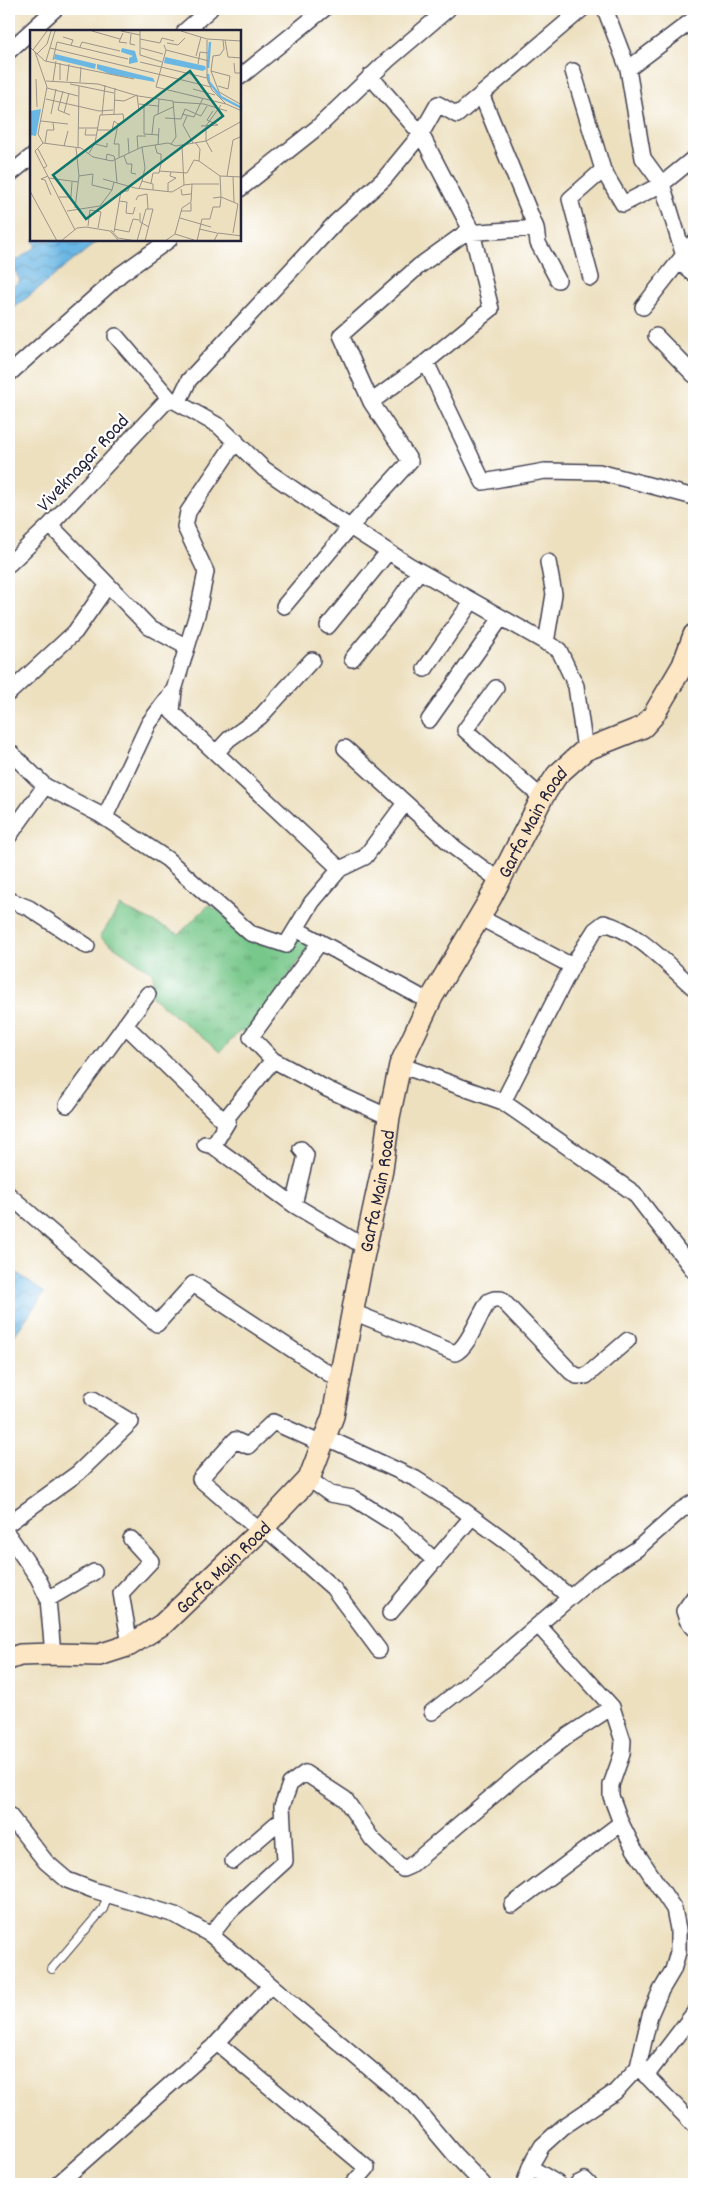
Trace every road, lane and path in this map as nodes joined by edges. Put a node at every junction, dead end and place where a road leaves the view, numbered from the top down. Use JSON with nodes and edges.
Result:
{"nodes":[{"id":1,"x":55,"y":9,"type":"edge"},
{"id":2,"x":210,"y":9,"type":"edge"},
{"id":3,"x":324,"y":9,"type":"edge"},
{"id":4,"x":448,"y":9,"type":"edge"},
{"id":5,"x":582,"y":9,"type":"edge"},
{"id":6,"x":605,"y":9,"type":"edge"},
{"id":7,"x":694,"y":19,"type":"edge"},
{"id":8,"x":31,"y":30,"type":"edge"},
{"id":9,"x":186,"y":30,"type":"edge"},
{"id":10,"x":30,"y":31,"type":"edge"},
{"id":11,"x":9,"y":50,"type":"edge"},
{"id":12,"x":628,"y":69,"type":"junction"},
{"id":13,"x":573,"y":71,"type":"dead end"},
{"id":14,"x":241,"y":76,"type":"edge"},
{"id":15,"x":370,"y":76,"type":"junction"},
{"id":16,"x":482,"y":96,"type":"junction"},
{"id":17,"x":421,"y":134,"type":"junction"},
{"id":18,"x":30,"y":158,"type":"edge"},
{"id":19,"x":694,"y":158,"type":"edge"},
{"id":20,"x":603,"y":170,"type":"junction"},
{"id":21,"x":9,"y":175,"type":"edge"},
{"id":22,"x":662,"y":184,"type":"junction"},
{"id":23,"x":241,"y":188,"type":"edge"},
{"id":24,"x":536,"y":228,"type":"junction"},
{"id":25,"x":472,"y":232,"type":"junction"},
{"id":26,"x":168,"y":241,"type":"edge"},
{"id":27,"x":694,"y":242,"type":"edge"},
{"id":28,"x":682,"y":259,"type":"junction"},
{"id":29,"x":694,"y":274,"type":"edge"},
{"id":30,"x":591,"y":278,"type":"dead end"},
{"id":31,"x":558,"y":280,"type":"dead end"},
{"id":32,"x":643,"y":307,"type":"dead end"},
{"id":33,"x":116,"y":336,"type":"dead end"},
{"id":34,"x":656,"y":336,"type":"dead end"},
{"id":35,"x":426,"y":362,"type":"junction"},
{"id":36,"x":9,"y":374,"type":"edge"},
{"id":37,"x":694,"y":375,"type":"edge"},
{"id":38,"x":177,"y":402,"type":"junction"},
{"id":39,"x":371,"y":402,"type":"junction"},
{"id":40,"x":236,"y":441,"type":"junction"},
{"id":41,"x":694,"y":498,"type":"edge"},
{"id":42,"x":50,"y":526,"type":"junction"},
{"id":43,"x":350,"y":527,"type":"junction"},
{"id":44,"x":388,"y":552,"type":"junction"},
{"id":45,"x":548,"y":562,"type":"dead end"},
{"id":46,"x":9,"y":564,"type":"edge"},
{"id":47,"x":419,"y":571,"type":"junction"},
{"id":48,"x":108,"y":585,"type":"junction"},
{"id":49,"x":472,"y":601,"type":"junction"},
{"id":50,"x":284,"y":606,"type":"dead end"},
{"id":51,"x":501,"y":618,"type":"junction"},
{"id":52,"x":328,"y":626,"type":"dead end"},
{"id":53,"x":546,"y":643,"type":"junction"},
{"id":54,"x":693,"y":644,"type":"edge"},
{"id":55,"x":187,"y":647,"type":"junction"},
{"id":56,"x":352,"y":658,"type":"dead end"},
{"id":57,"x":312,"y":660,"type":"dead end"},
{"id":58,"x":425,"y":669,"type":"dead end"},
{"id":59,"x":496,"y":688,"type":"dead end"},
{"id":60,"x":174,"y":690,"type":"junction"},
{"id":61,"x":9,"y":693,"type":"edge"},
{"id":62,"x":429,"y":720,"type":"dead end"},
{"id":63,"x":345,"y":748,"type":"dead end"},
{"id":64,"x":585,"y":750,"type":"junction"},
{"id":65,"x":9,"y":751,"type":"edge"},
{"id":66,"x":216,"y":754,"type":"junction"},
{"id":67,"x":45,"y":786,"type":"junction"},
{"id":68,"x":542,"y":798,"type":"junction"},
{"id":69,"x":406,"y":804,"type":"junction"},
{"id":70,"x":105,"y":817,"type":"junction"},
{"id":71,"x":10,"y":832,"type":"edge"},
{"id":72,"x":340,"y":869,"type":"junction"},
{"id":73,"x":500,"y":880,"type":"junction"},
{"id":74,"x":9,"y":900,"type":"edge"},
{"id":75,"x":479,"y":916,"type":"junction"},
{"id":76,"x":296,"y":929,"type":"junction"},
{"id":77,"x":320,"y":942,"type":"junction"},
{"id":78,"x":87,"y":946,"type":"dead end"},
{"id":79,"x":572,"y":966,"type":"junction"},
{"id":80,"x":694,"y":988,"type":"edge"},
{"id":81,"x":148,"y":994,"type":"dead end"},
{"id":82,"x":430,"y":1002,"type":"junction"},
{"id":83,"x":125,"y":1026,"type":"junction"},
{"id":84,"x":273,"y":1060,"type":"junction"},
{"id":85,"x":400,"y":1065,"type":"junction"},
{"id":86,"x":503,"y":1102,"type":"junction"},
{"id":87,"x":67,"y":1105,"type":"dead end"},
{"id":88,"x":389,"y":1117,"type":"junction"},
{"id":89,"x":224,"y":1121,"type":"junction"},
{"id":90,"x":301,"y":1149,"type":"dead end"},
{"id":91,"x":9,"y":1195,"type":"edge"},
{"id":92,"x":294,"y":1205,"type":"junction"},
{"id":93,"x":365,"y":1247,"type":"junction"},
{"id":94,"x":694,"y":1271,"type":"edge"},
{"id":95,"x":352,"y":1312,"type":"junction"},
{"id":96,"x":628,"y":1340,"type":"dead end"},
{"id":97,"x":340,"y":1381,"type":"junction"},
{"id":98,"x":94,"y":1399,"type":"dead end"},
{"id":99,"x":324,"y":1440,"type":"junction"},
{"id":100,"x":309,"y":1479,"type":"junction"},
{"id":101,"x":694,"y":1502,"type":"edge"},
{"id":102,"x":472,"y":1517,"type":"junction"},
{"id":103,"x":9,"y":1523,"type":"edge"},
{"id":104,"x":262,"y":1529,"type":"junction"},
{"id":105,"x":9,"y":1536,"type":"edge"},
{"id":106,"x":131,"y":1539,"type":"dead end"},
{"id":107,"x":435,"y":1561,"type":"junction"},
{"id":108,"x":94,"y":1572,"type":"dead end"},
{"id":109,"x":694,"y":1597,"type":"edge"},
{"id":110,"x":569,"y":1598,"type":"junction"},
{"id":111,"x":48,"y":1599,"type":"junction"},
{"id":112,"x":390,"y":1613,"type":"dead end"},
{"id":113,"x":538,"y":1625,"type":"junction"},
{"id":114,"x":694,"y":1628,"type":"edge"},
{"id":115,"x":130,"y":1646,"type":"junction"},
{"id":116,"x":380,"y":1650,"type":"dead end"},
{"id":117,"x":53,"y":1654,"type":"junction"},
{"id":118,"x":9,"y":1659,"type":"edge"},
{"id":119,"x":612,"y":1707,"type":"junction"},
{"id":120,"x":432,"y":1712,"type":"dead end"},
{"id":121,"x":9,"y":1815,"type":"edge"},
{"id":122,"x":282,"y":1819,"type":"junction"},
{"id":123,"x":621,"y":1823,"type":"junction"},
{"id":124,"x":233,"y":1862,"type":"dead end"},
{"id":125,"x":108,"y":1895,"type":"junction"},
{"id":126,"x":512,"y":1905,"type":"dead end"},
{"id":127,"x":211,"y":1935,"type":"junction"},
{"id":128,"x":52,"y":1969,"type":"dead end"},
{"id":129,"x":270,"y":1986,"type":"junction"},
{"id":130,"x":694,"y":2013,"type":"edge"},
{"id":131,"x":217,"y":2043,"type":"junction"},
{"id":132,"x":642,"y":2072,"type":"junction"},
{"id":133,"x":694,"y":2126,"type":"edge"},
{"id":134,"x":530,"y":2167,"type":"junction"},
{"id":135,"x":58,"y":2184,"type":"edge"},
{"id":136,"x":353,"y":2184,"type":"edge"},
{"id":137,"x":483,"y":2184,"type":"edge"},
{"id":138,"x":524,"y":2184,"type":"edge"},
{"id":139,"x":558,"y":2184,"type":"edge"},
{"id":140,"x":577,"y":2184,"type":"edge"},
{"id":141,"x":589,"y":2184,"type":"edge"}],
"edges":[{"from":1,"to":8,"type":"street"},
{"from":2,"to":9,"type":"street"},
{"from":3,"to":14,"type":"street"},
{"from":4,"to":15,"type":"street"},
{"from":5,"to":16,"type":"street"},
{"from":6,"to":12,"type":"street"},
{"from":7,"to":12,"type":"street"},
{"from":10,"to":11,"type":"street"},
{"from":12,"to":22,"type":"street"},
{"from":13,"to":20,"type":"street"},
{"from":15,"to":17,"type":"street"},
{"from":15,"to":23,"type":"street"},
{"from":16,"to":17,"type":"street","name":"Viveknagar Road"},
{"from":16,"to":24,"type":"street"},
{"from":17,"to":25,"type":"street"},
{"from":17,"to":38,"type":"street","name":"Viveknagar Road"},
{"from":18,"to":21,"type":"street"},
{"from":19,"to":22,"type":"street"},
{"from":20,"to":22,"type":"street"},
{"from":20,"to":30,"type":"street"},
{"from":22,"to":28,"type":"street"},
{"from":24,"to":25,"type":"street"},
{"from":24,"to":31,"type":"street"},
{"from":25,"to":35,"type":"street"},
{"from":25,"to":39,"type":"street"},
{"from":26,"to":36,"type":"street"},
{"from":27,"to":28,"type":"street"},
{"from":28,"to":29,"type":"street"},
{"from":28,"to":32,"type":"street"},
{"from":33,"to":38,"type":"street"},
{"from":34,"to":37,"type":"street"},
{"from":35,"to":39,"type":"street"},
{"from":35,"to":41,"type":"street"},
{"from":38,"to":40,"type":"street"},
{"from":38,"to":42,"type":"street","name":"Viveknagar Road"},
{"from":39,"to":43,"type":"street"},
{"from":40,"to":43,"type":"street"},
{"from":40,"to":55,"type":"street"},
{"from":42,"to":46,"type":"street","name":"Viveknagar Road"},
{"from":42,"to":48,"type":"street"},
{"from":43,"to":44,"type":"street"},
{"from":43,"to":50,"type":"street"},
{"from":44,"to":47,"type":"street"},
{"from":44,"to":52,"type":"street"},
{"from":45,"to":53,"type":"street"},
{"from":47,"to":49,"type":"street"},
{"from":47,"to":56,"type":"street"},
{"from":48,"to":55,"type":"street"},
{"from":48,"to":61,"type":"street"},
{"from":49,"to":51,"type":"street"},
{"from":49,"to":58,"type":"street"},
{"from":51,"to":53,"type":"street"},
{"from":51,"to":62,"type":"street"},
{"from":53,"to":64,"type":"street"},
{"from":54,"to":64,"type":"main road","name":"Garfa Main Road"},
{"from":55,"to":60,"type":"street"},
{"from":57,"to":66,"type":"street"},
{"from":59,"to":68,"type":"street"},
{"from":60,"to":66,"type":"street"},
{"from":60,"to":70,"type":"street"},
{"from":63,"to":69,"type":"street"},
{"from":64,"to":68,"type":"main road","name":"Garfa Main Road"},
{"from":65,"to":67,"type":"street"},
{"from":66,"to":72,"type":"street"},
{"from":67,"to":70,"type":"street"},
{"from":67,"to":71,"type":"street"},
{"from":68,"to":73,"type":"main road","name":"Garfa Main Road"},
{"from":69,"to":72,"type":"street"},
{"from":69,"to":73,"type":"street"},
{"from":70,"to":76,"type":"street"},
{"from":72,"to":76,"type":"street"},
{"from":73,"to":75,"type":"main road","name":"Garfa Main Road"},
{"from":74,"to":78,"type":"street"},
{"from":75,"to":79,"type":"street"},
{"from":75,"to":82,"type":"main road","name":"Garfa Main Road"},
{"from":76,"to":77,"type":"street"},
{"from":77,"to":82,"type":"street"},
{"from":77,"to":84,"type":"street"},
{"from":79,"to":80,"type":"street"},
{"from":79,"to":86,"type":"street"},
{"from":81,"to":83,"type":"street"},
{"from":82,"to":85,"type":"main road","name":"Garfa Main Road"},
{"from":83,"to":87,"type":"street"},
{"from":83,"to":89,"type":"street"},
{"from":84,"to":88,"type":"street"},
{"from":84,"to":89,"type":"street"},
{"from":85,"to":86,"type":"street"},
{"from":85,"to":88,"type":"main road","name":"Garfa Main Road"},
{"from":86,"to":94,"type":"street"},
{"from":88,"to":93,"type":"main road","name":"Garfa Main Road"},
{"from":89,"to":92,"type":"street"},
{"from":90,"to":92,"type":"street"},
{"from":91,"to":97,"type":"street"},
{"from":92,"to":93,"type":"street"},
{"from":93,"to":95,"type":"main road","name":"Garfa Main Road"},
{"from":95,"to":96,"type":"street"},
{"from":95,"to":97,"type":"main road","name":"Garfa Main Road"},
{"from":97,"to":99,"type":"main road","name":"Garfa Main Road"},
{"from":98,"to":103,"type":"street"},
{"from":99,"to":100,"type":"main road","name":"Garfa Main Road"},
{"from":99,"to":102,"type":"street"},
{"from":99,"to":104,"type":"street"},
{"from":100,"to":104,"type":"main road","name":"Garfa Main Road"},
{"from":100,"to":107,"type":"street"},
{"from":101,"to":110,"type":"street"},
{"from":102,"to":107,"type":"street"},
{"from":102,"to":110,"type":"street"},
{"from":104,"to":115,"type":"main road","name":"Garfa Main Road"},
{"from":104,"to":116,"type":"street"},
{"from":105,"to":111,"type":"street"},
{"from":106,"to":115,"type":"street"},
{"from":107,"to":112,"type":"street"},
{"from":108,"to":111,"type":"street"},
{"from":109,"to":114,"type":"street"},
{"from":110,"to":113,"type":"street"},
{"from":111,"to":117,"type":"street"},
{"from":113,"to":119,"type":"street"},
{"from":113,"to":120,"type":"street"},
{"from":115,"to":117,"type":"main road","name":"Garfa Main Road"},
{"from":117,"to":118,"type":"main road","name":"Garfa Main Road"},
{"from":119,"to":122,"type":"street"},
{"from":119,"to":123,"type":"street"},
{"from":121,"to":125,"type":"street"},
{"from":122,"to":124,"type":"street"},
{"from":122,"to":127,"type":"street"},
{"from":123,"to":126,"type":"street"},
{"from":123,"to":132,"type":"street"},
{"from":125,"to":127,"type":"street"},
{"from":125,"to":128,"type":"lane"},
{"from":127,"to":129,"type":"street"},
{"from":129,"to":131,"type":"street"},
{"from":129,"to":137,"type":"street"},
{"from":130,"to":132,"type":"street"},
{"from":131,"to":135,"type":"street"},
{"from":131,"to":136,"type":"street"},
{"from":132,"to":133,"type":"street"},
{"from":132,"to":134,"type":"street"},
{"from":134,"to":138,"type":"street"},
{"from":134,"to":139,"type":"street"},
{"from":140,"to":141,"type":"street"}]}
